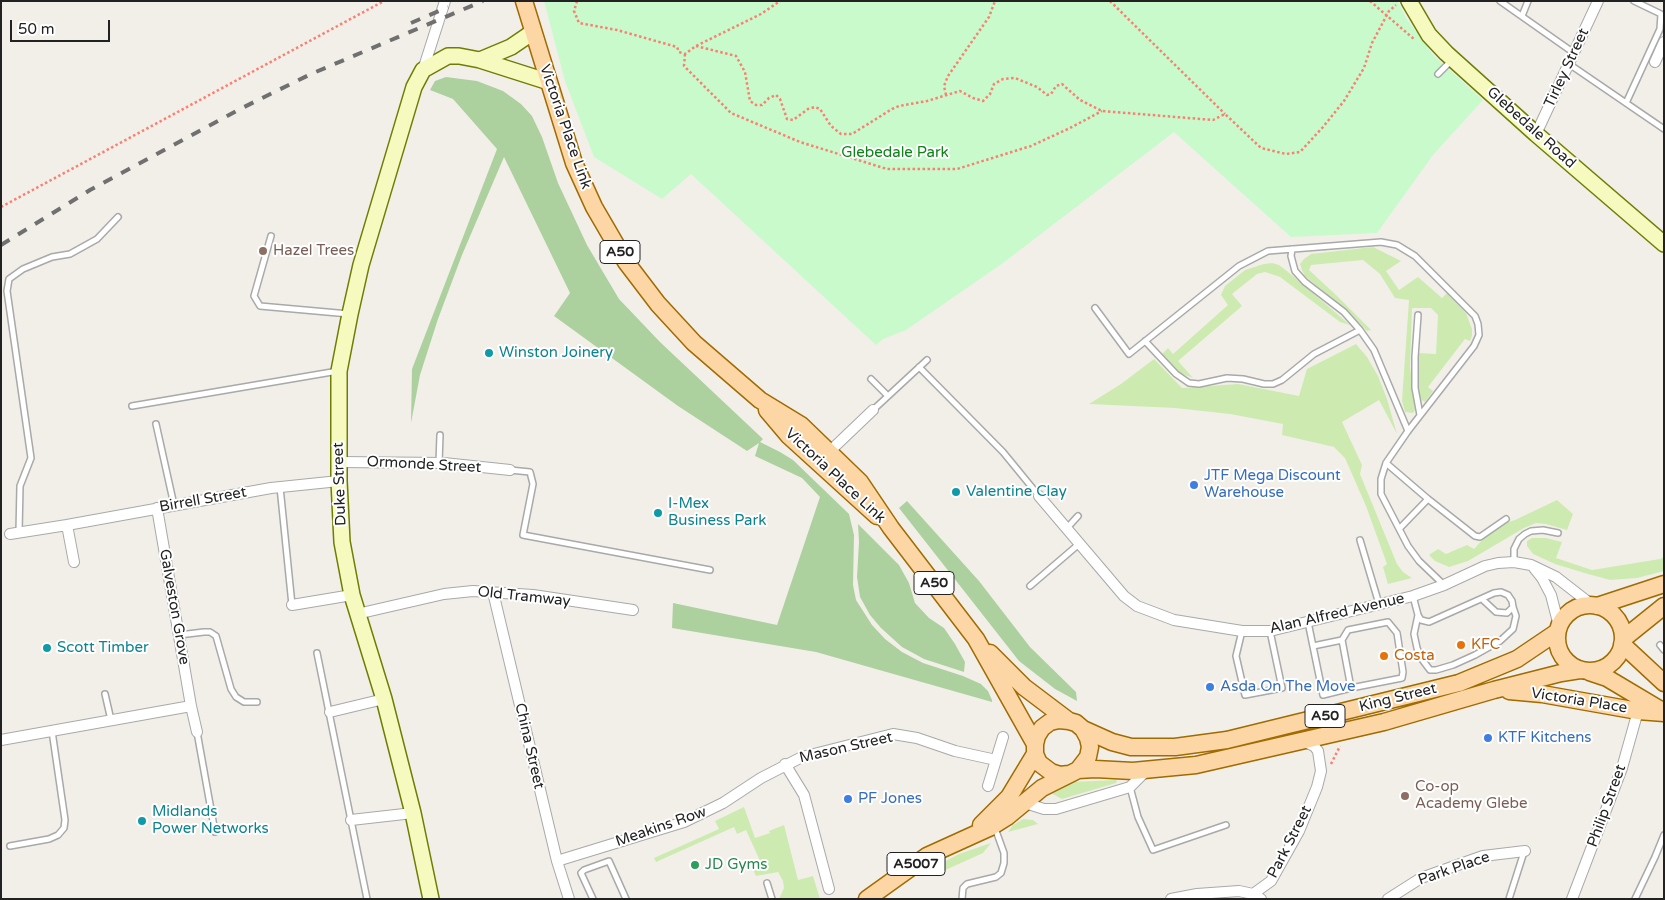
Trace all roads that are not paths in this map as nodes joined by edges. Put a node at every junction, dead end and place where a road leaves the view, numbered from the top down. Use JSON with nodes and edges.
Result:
{"nodes":[{"id":1,"x":445,"y":1,"type":"edge"},
{"id":2,"x":524,"y":1,"type":"edge"},
{"id":3,"x":1410,"y":1,"type":"edge"},
{"id":4,"x":1500,"y":1,"type":"edge"},
{"id":5,"x":1528,"y":1,"type":"edge"},
{"id":6,"x":1598,"y":1,"type":"edge"},
{"id":7,"x":1634,"y":1,"type":"edge"},
{"id":8,"x":1522,"y":16,"type":"junction"},
{"id":9,"x":533,"y":32,"type":"junction"},
{"id":10,"x":1662,"y":48,"type":"edge"},
{"id":11,"x":1574,"y":52,"type":"junction"},
{"id":12,"x":1453,"y":59,"type":"junction"},
{"id":13,"x":480,"y":60,"type":"junction"},
{"id":14,"x":1655,"y":62,"type":"dead end"},
{"id":15,"x":1569,"y":64,"type":"junction"},
{"id":16,"x":422,"y":70,"type":"junction"},
{"id":17,"x":1438,"y":74,"type":"dead end"},
{"id":18,"x":549,"y":82,"type":"junction"},
{"id":19,"x":1626,"y":103,"type":"junction"},
{"id":20,"x":1664,"y":129,"type":"edge"},
{"id":21,"x":1536,"y":134,"type":"junction"},
{"id":22,"x":118,"y":218,"type":"dead end"},
{"id":23,"x":271,"y":236,"type":"dead end"},
{"id":24,"x":1664,"y":244,"type":"edge"},
{"id":25,"x":1292,"y":248,"type":"junction"},
{"id":26,"x":1095,"y":308,"type":"dead end"},
{"id":27,"x":350,"y":314,"type":"junction"},
{"id":28,"x":1418,"y":315,"type":"dead end"},
{"id":29,"x":1360,"y":330,"type":"junction"},
{"id":30,"x":1145,"y":341,"type":"junction"},
{"id":31,"x":927,"y":360,"type":"dead end"},
{"id":32,"x":918,"y":366,"type":"junction"},
{"id":33,"x":339,"y":371,"type":"junction"},
{"id":34,"x":871,"y":379,"type":"dead end"},
{"id":35,"x":888,"y":396,"type":"junction"},
{"id":36,"x":760,"y":400,"type":"junction"},
{"id":37,"x":132,"y":406,"type":"dead end"},
{"id":38,"x":873,"y":410,"type":"joint"},
{"id":39,"x":1420,"y":415,"type":"junction"},
{"id":40,"x":156,"y":424,"type":"dead end"},
{"id":41,"x":1408,"y":431,"type":"junction"},
{"id":42,"x":440,"y":435,"type":"dead end"},
{"id":43,"x":829,"y":452,"type":"junction"},
{"id":44,"x":339,"y":462,"type":"junction"},
{"id":45,"x":439,"y":463,"type":"junction"},
{"id":46,"x":1386,"y":463,"type":"junction"},
{"id":47,"x":510,"y":470,"type":"joint"},
{"id":48,"x":339,"y":482,"type":"junction"},
{"id":49,"x":280,"y":487,"type":"junction"},
{"id":50,"x":1039,"y":496,"type":"joint"},
{"id":51,"x":1428,"y":499,"type":"junction"},
{"id":52,"x":174,"y":505,"type":"junction"},
{"id":53,"x":156,"y":508,"type":"junction"},
{"id":54,"x":1078,"y":516,"type":"dead end"},
{"id":55,"x":1506,"y":518,"type":"dead end"},
{"id":56,"x":67,"y":525,"type":"junction"},
{"id":57,"x":891,"y":528,"type":"junction"},
{"id":58,"x":1066,"y":528,"type":"junction"},
{"id":59,"x":1400,"y":528,"type":"junction"},
{"id":60,"x":15,"y":533,"type":"joint"},
{"id":61,"x":1558,"y":533,"type":"dead end"},
{"id":62,"x":1360,"y":540,"type":"dead end"},
{"id":63,"x":1079,"y":544,"type":"junction"},
{"id":64,"x":74,"y":562,"type":"dead end"},
{"id":65,"x":1514,"y":562,"type":"junction"},
{"id":66,"x":1531,"y":564,"type":"junction"},
{"id":67,"x":710,"y":570,"type":"dead end"},
{"id":68,"x":1664,"y":584,"type":"edge"},
{"id":69,"x":1444,"y":585,"type":"junction"},
{"id":70,"x":1030,"y":586,"type":"dead end"},
{"id":71,"x":493,"y":592,"type":"junction"},
{"id":72,"x":352,"y":595,"type":"junction"},
{"id":73,"x":1413,"y":596,"type":"junction"},
{"id":74,"x":1482,"y":598,"type":"junction"},
{"id":75,"x":1379,"y":604,"type":"junction"},
{"id":76,"x":292,"y":605,"type":"joint"},
{"id":77,"x":1594,"y":605,"type":"junction"},
{"id":78,"x":1664,"y":606,"type":"edge"},
{"id":79,"x":1513,"y":607,"type":"junction"},
{"id":80,"x":633,"y":610,"type":"dead end"},
{"id":81,"x":357,"y":614,"type":"junction"},
{"id":82,"x":1418,"y":615,"type":"junction"},
{"id":83,"x":1308,"y":622,"type":"junction"},
{"id":84,"x":1558,"y":629,"type":"junction"},
{"id":85,"x":1242,"y":631,"type":"junction"},
{"id":86,"x":1270,"y":631,"type":"junction"},
{"id":87,"x":178,"y":635,"type":"junction"},
{"id":88,"x":976,"y":639,"type":"junction"},
{"id":89,"x":1342,"y":640,"type":"junction"},
{"id":90,"x":1622,"y":641,"type":"junction"},
{"id":91,"x":1313,"y":646,"type":"junction"},
{"id":92,"x":317,"y":653,"type":"dead end"},
{"id":93,"x":1584,"y":671,"type":"junction"},
{"id":94,"x":1664,"y":682,"type":"edge"},
{"id":95,"x":1352,"y":688,"type":"junction"},
{"id":96,"x":1494,"y":690,"type":"junction"},
{"id":97,"x":105,"y":694,"type":"dead end"},
{"id":98,"x":384,"y":699,"type":"junction"},
{"id":99,"x":257,"y":702,"type":"dead end"},
{"id":100,"x":191,"y":706,"type":"junction"},
{"id":101,"x":1638,"y":711,"type":"junction"},
{"id":102,"x":330,"y":712,"type":"junction"},
{"id":103,"x":1664,"y":712,"type":"edge"},
{"id":104,"x":111,"y":720,"type":"junction"},
{"id":105,"x":1069,"y":720,"type":"junction"},
{"id":106,"x":1083,"y":730,"type":"junction"},
{"id":107,"x":52,"y":731,"type":"junction"},
{"id":108,"x":197,"y":732,"type":"joint"},
{"id":109,"x":1002,"y":736,"type":"dead end"},
{"id":110,"x":1,"y":740,"type":"edge"},
{"id":111,"x":1301,"y":741,"type":"junction"},
{"id":112,"x":1035,"y":749,"type":"junction"},
{"id":113,"x":996,"y":760,"type":"junction"},
{"id":114,"x":785,"y":764,"type":"junction"},
{"id":115,"x":1148,"y":770,"type":"junction"},
{"id":116,"x":1073,"y":772,"type":"junction"},
{"id":117,"x":988,"y":786,"type":"dead end"},
{"id":118,"x":1130,"y":787,"type":"junction"},
{"id":119,"x":1025,"y":803,"type":"junction"},
{"id":120,"x":413,"y":813,"type":"junction"},
{"id":121,"x":351,"y":820,"type":"junction"},
{"id":122,"x":994,"y":825,"type":"junction"},
{"id":123,"x":1226,"y":825,"type":"dead end"},
{"id":124,"x":215,"y":832,"type":"dead end"},
{"id":125,"x":1664,"y":835,"type":"edge"},
{"id":126,"x":968,"y":836,"type":"junction"},
{"id":127,"x":10,"y":846,"type":"dead end"},
{"id":128,"x":1524,"y":852,"type":"joint"},
{"id":129,"x":557,"y":861,"type":"junction"},
{"id":130,"x":767,"y":883,"type":"dead end"},
{"id":131,"x":829,"y":889,"type":"dead end"},
{"id":132,"x":1257,"y":897,"type":"edge"},
{"id":133,"x":367,"y":899,"type":"edge"},
{"id":134,"x":431,"y":899,"type":"edge"},
{"id":135,"x":569,"y":899,"type":"edge"},
{"id":136,"x":593,"y":899,"type":"edge"},
{"id":137,"x":626,"y":899,"type":"edge"},
{"id":138,"x":772,"y":899,"type":"edge"},
{"id":139,"x":867,"y":899,"type":"edge"},
{"id":140,"x":962,"y":899,"type":"edge"},
{"id":141,"x":1171,"y":899,"type":"edge"},
{"id":142,"x":1388,"y":899,"type":"edge"},
{"id":143,"x":1509,"y":899,"type":"edge"},
{"id":144,"x":1572,"y":899,"type":"edge"},
{"id":145,"x":1635,"y":899,"type":"edge"}],
"edges":[{"from":1,"to":16,"type":"street","name":"Duke Street"},
{"from":2,"to":9,"type":"main road","name":"Victoria Place Link","number":"A50"},
{"from":3,"to":12,"type":"street","name":"Glebedale Road"},
{"from":4,"to":8,"type":"lane"},
{"from":5,"to":8,"type":"lane"},
{"from":6,"to":11,"type":"street","name":"Tirley Street"},
{"from":7,"to":19,"type":"lane"},
{"from":8,"to":11,"type":"lane"},
{"from":9,"to":13,"type":"street"},
{"from":9,"to":18,"type":"main road","name":"Victoria Place Link","number":"A50"},
{"from":10,"to":14,"type":"street"},
{"from":11,"to":15,"type":"street","name":"Tirley Street"},
{"from":12,"to":17,"type":"lane"},
{"from":12,"to":21,"type":"street","name":"Glebedale Road"},
{"from":13,"to":16,"type":"street"},
{"from":13,"to":18,"type":"street"},
{"from":15,"to":19,"type":"lane"},
{"from":15,"to":21,"type":"street","name":"Tirley Street"},
{"from":16,"to":27,"type":"street","name":"Duke Street"},
{"from":18,"to":36,"type":"main road","name":"Victoria Place Link","number":"A50"},
{"from":19,"to":20,"type":"lane"},
{"from":21,"to":24,"type":"street","name":"Glebedale Road"},
{"from":22,"to":60,"type":"lane"},
{"from":23,"to":27,"type":"lane"},
{"from":25,"to":29,"type":"lane"},
{"from":25,"to":30,"type":"lane"},
{"from":25,"to":39,"type":"lane"},
{"from":26,"to":30,"type":"lane"},
{"from":27,"to":33,"type":"street","name":"Duke Street"},
{"from":28,"to":39,"type":"lane"},
{"from":29,"to":30,"type":"lane"},
{"from":29,"to":41,"type":"lane"},
{"from":31,"to":32,"type":"lane"},
{"from":32,"to":35,"type":"lane"},
{"from":32,"to":50,"type":"lane"},
{"from":33,"to":37,"type":"lane"},
{"from":33,"to":44,"type":"street","name":"Duke Street"},
{"from":34,"to":35,"type":"lane"},
{"from":35,"to":38,"type":"lane"},
{"from":36,"to":43,"type":"main road","name":"Victoria Place Link","number":"A50"},
{"from":36,"to":57,"type":"main road","name":"Victoria Place Link","number":"A50"},
{"from":38,"to":43,"type":"street"},
{"from":39,"to":41,"type":"lane"},
{"from":40,"to":52,"type":"lane"},
{"from":41,"to":46,"type":"lane"},
{"from":42,"to":45,"type":"lane"},
{"from":43,"to":57,"type":"main road","name":"Victoria Place Link","number":"A50"},
{"from":44,"to":45,"type":"street","name":"Ormonde Street"},
{"from":44,"to":48,"type":"street","name":"Duke Street"},
{"from":45,"to":47,"type":"street","name":"Ormonde Street"},
{"from":46,"to":51,"type":"lane"},
{"from":46,"to":59,"type":"lane"},
{"from":47,"to":67,"type":"lane"},
{"from":48,"to":49,"type":"street","name":"Birrell Street"},
{"from":48,"to":72,"type":"street","name":"Duke Street"},
{"from":49,"to":52,"type":"street","name":"Birrell Street"},
{"from":49,"to":76,"type":"lane"},
{"from":50,"to":58,"type":"street","name":"Alan Alfred Avenue"},
{"from":51,"to":55,"type":"lane"},
{"from":51,"to":59,"type":"lane"},
{"from":52,"to":53,"type":"street","name":"Birrell Street"},
{"from":53,"to":56,"type":"street","name":"Birrell Street"},
{"from":53,"to":87,"type":"street","name":"Galveston Grove"},
{"from":54,"to":58,"type":"lane"},
{"from":56,"to":60,"type":"street","name":"Birrell Street"},
{"from":56,"to":64,"type":"street"},
{"from":57,"to":88,"type":"main road","name":"Victoria Place Link","number":"A50"},
{"from":58,"to":63,"type":"street","name":"Alan Alfred Avenue"},
{"from":59,"to":69,"type":"lane"},
{"from":61,"to":65,"type":"lane"},
{"from":62,"to":75,"type":"lane"},
{"from":63,"to":70,"type":"lane"},
{"from":63,"to":85,"type":"street","name":"Alan Alfred Avenue"},
{"from":65,"to":66,"type":"street","name":"Alan Alfred Avenue"},
{"from":65,"to":69,"type":"street","name":"Alan Alfred Avenue"},
{"from":66,"to":77,"type":"street","name":"Alan Alfred Avenue"},
{"from":66,"to":84,"type":"street"},
{"from":68,"to":77,"type":"main road"},
{"from":69,"to":73,"type":"street","name":"Alan Alfred Avenue"},
{"from":71,"to":80,"type":"street","name":"Old Tramway"},
{"from":71,"to":81,"type":"street","name":"Old Tramway"},
{"from":71,"to":129,"type":"street","name":"China Street"},
{"from":72,"to":76,"type":"street"},
{"from":72,"to":81,"type":"street","name":"Duke Street"},
{"from":73,"to":75,"type":"street","name":"Alan Alfred Avenue"},
{"from":73,"to":82,"type":"lane"},
{"from":74,"to":79,"type":"lane"},
{"from":74,"to":79,"type":"lane"},
{"from":74,"to":82,"type":"lane"},
{"from":75,"to":83,"type":"street","name":"Alan Alfred Avenue"},
{"from":77,"to":84,"type":"main road","number":"A50"},
{"from":77,"to":90,"type":"main road"},
{"from":78,"to":90,"type":"main road"},
{"from":79,"to":82,"type":"lane"},
{"from":81,"to":98,"type":"street","name":"Duke Street"},
{"from":83,"to":86,"type":"street","name":"Alan Alfred Avenue"},
{"from":83,"to":91,"type":"lane"},
{"from":84,"to":93,"type":"main road","number":"A50"},
{"from":84,"to":106,"type":"main road","name":"King Street","number":"A50"},
{"from":85,"to":86,"type":"street","name":"Alan Alfred Avenue"},
{"from":85,"to":86,"type":"lane"},
{"from":87,"to":99,"type":"lane"},
{"from":87,"to":100,"type":"street","name":"Galveston Grove"},
{"from":88,"to":105,"type":"main road","name":"Victoria Place Link","number":"A50"},
{"from":88,"to":112,"type":"main road","name":"Victoria Place Link","number":"A50"},
{"from":89,"to":91,"type":"lane"},
{"from":89,"to":95,"type":"lane"},
{"from":89,"to":95,"type":"lane"},
{"from":90,"to":93,"type":"main road","number":"A50"},
{"from":90,"to":94,"type":"main road"},
{"from":91,"to":95,"type":"lane"},
{"from":92,"to":102,"type":"lane"},
{"from":93,"to":96,"type":"main road","name":"King Street","number":"A50"},
{"from":93,"to":103,"type":"main road","name":"Victoria Place","number":"A50"},
{"from":96,"to":101,"type":"main road","name":"Victoria Place","number":"A50"},
{"from":96,"to":111,"type":"main road","name":"King Street","number":"A50"},
{"from":97,"to":104,"type":"lane"},
{"from":98,"to":102,"type":"street"},
{"from":98,"to":120,"type":"street","name":"Duke Street"},
{"from":100,"to":104,"type":"street"},
{"from":100,"to":108,"type":"street","name":"Galveston Grove"},
{"from":101,"to":103,"type":"main road","name":"Victoria Place","number":"A50"},
{"from":101,"to":144,"type":"street","name":"Philip Street"},
{"from":102,"to":121,"type":"lane"},
{"from":104,"to":107,"type":"street"},
{"from":105,"to":106,"type":"main road","name":"King Street","number":"A50"},
{"from":105,"to":112,"type":"main road","name":"King Street"},
{"from":106,"to":116,"type":"main road"},
{"from":107,"to":110,"type":"street"},
{"from":107,"to":127,"type":"lane"},
{"from":108,"to":124,"type":"lane"},
{"from":109,"to":113,"type":"street"},
{"from":111,"to":115,"type":"main road","name":"King Street","number":"A50"},
{"from":111,"to":132,"type":"street","name":"Park Street"},
{"from":112,"to":116,"type":"main road","name":"King Street","number":"A50"},
{"from":112,"to":126,"type":"main road","name":"King Street","number":"A5007"},
{"from":113,"to":114,"type":"street","name":"Mason Street"},
{"from":113,"to":117,"type":"street"},
{"from":114,"to":129,"type":"street","name":"Meakins Row"},
{"from":114,"to":131,"type":"street"},
{"from":115,"to":116,"type":"main road","name":"King Street","number":"A50"},
{"from":115,"to":118,"type":"street"},
{"from":116,"to":119,"type":"main road","name":"King Street","number":"A5007"},
{"from":118,"to":119,"type":"street"},
{"from":118,"to":123,"type":"lane"},
{"from":119,"to":122,"type":"main road","name":"King Street","number":"A5007"},
{"from":120,"to":121,"type":"street"},
{"from":120,"to":134,"type":"street","name":"Duke Street"},
{"from":121,"to":133,"type":"lane"},
{"from":122,"to":126,"type":"main road","name":"King Street","number":"A5007"},
{"from":122,"to":140,"type":"lane"},
{"from":125,"to":145,"type":"lane"},
{"from":126,"to":139,"type":"main road","name":"King Street","number":"A5007"},
{"from":128,"to":142,"type":"street","name":"Park Place"},
{"from":128,"to":143,"type":"lane"},
{"from":129,"to":135,"type":"street","name":"China Street"},
{"from":130,"to":138,"type":"lane"},
{"from":132,"to":141,"type":"street","name":"Park Street"},
{"from":136,"to":137,"type":"lane"}]}
